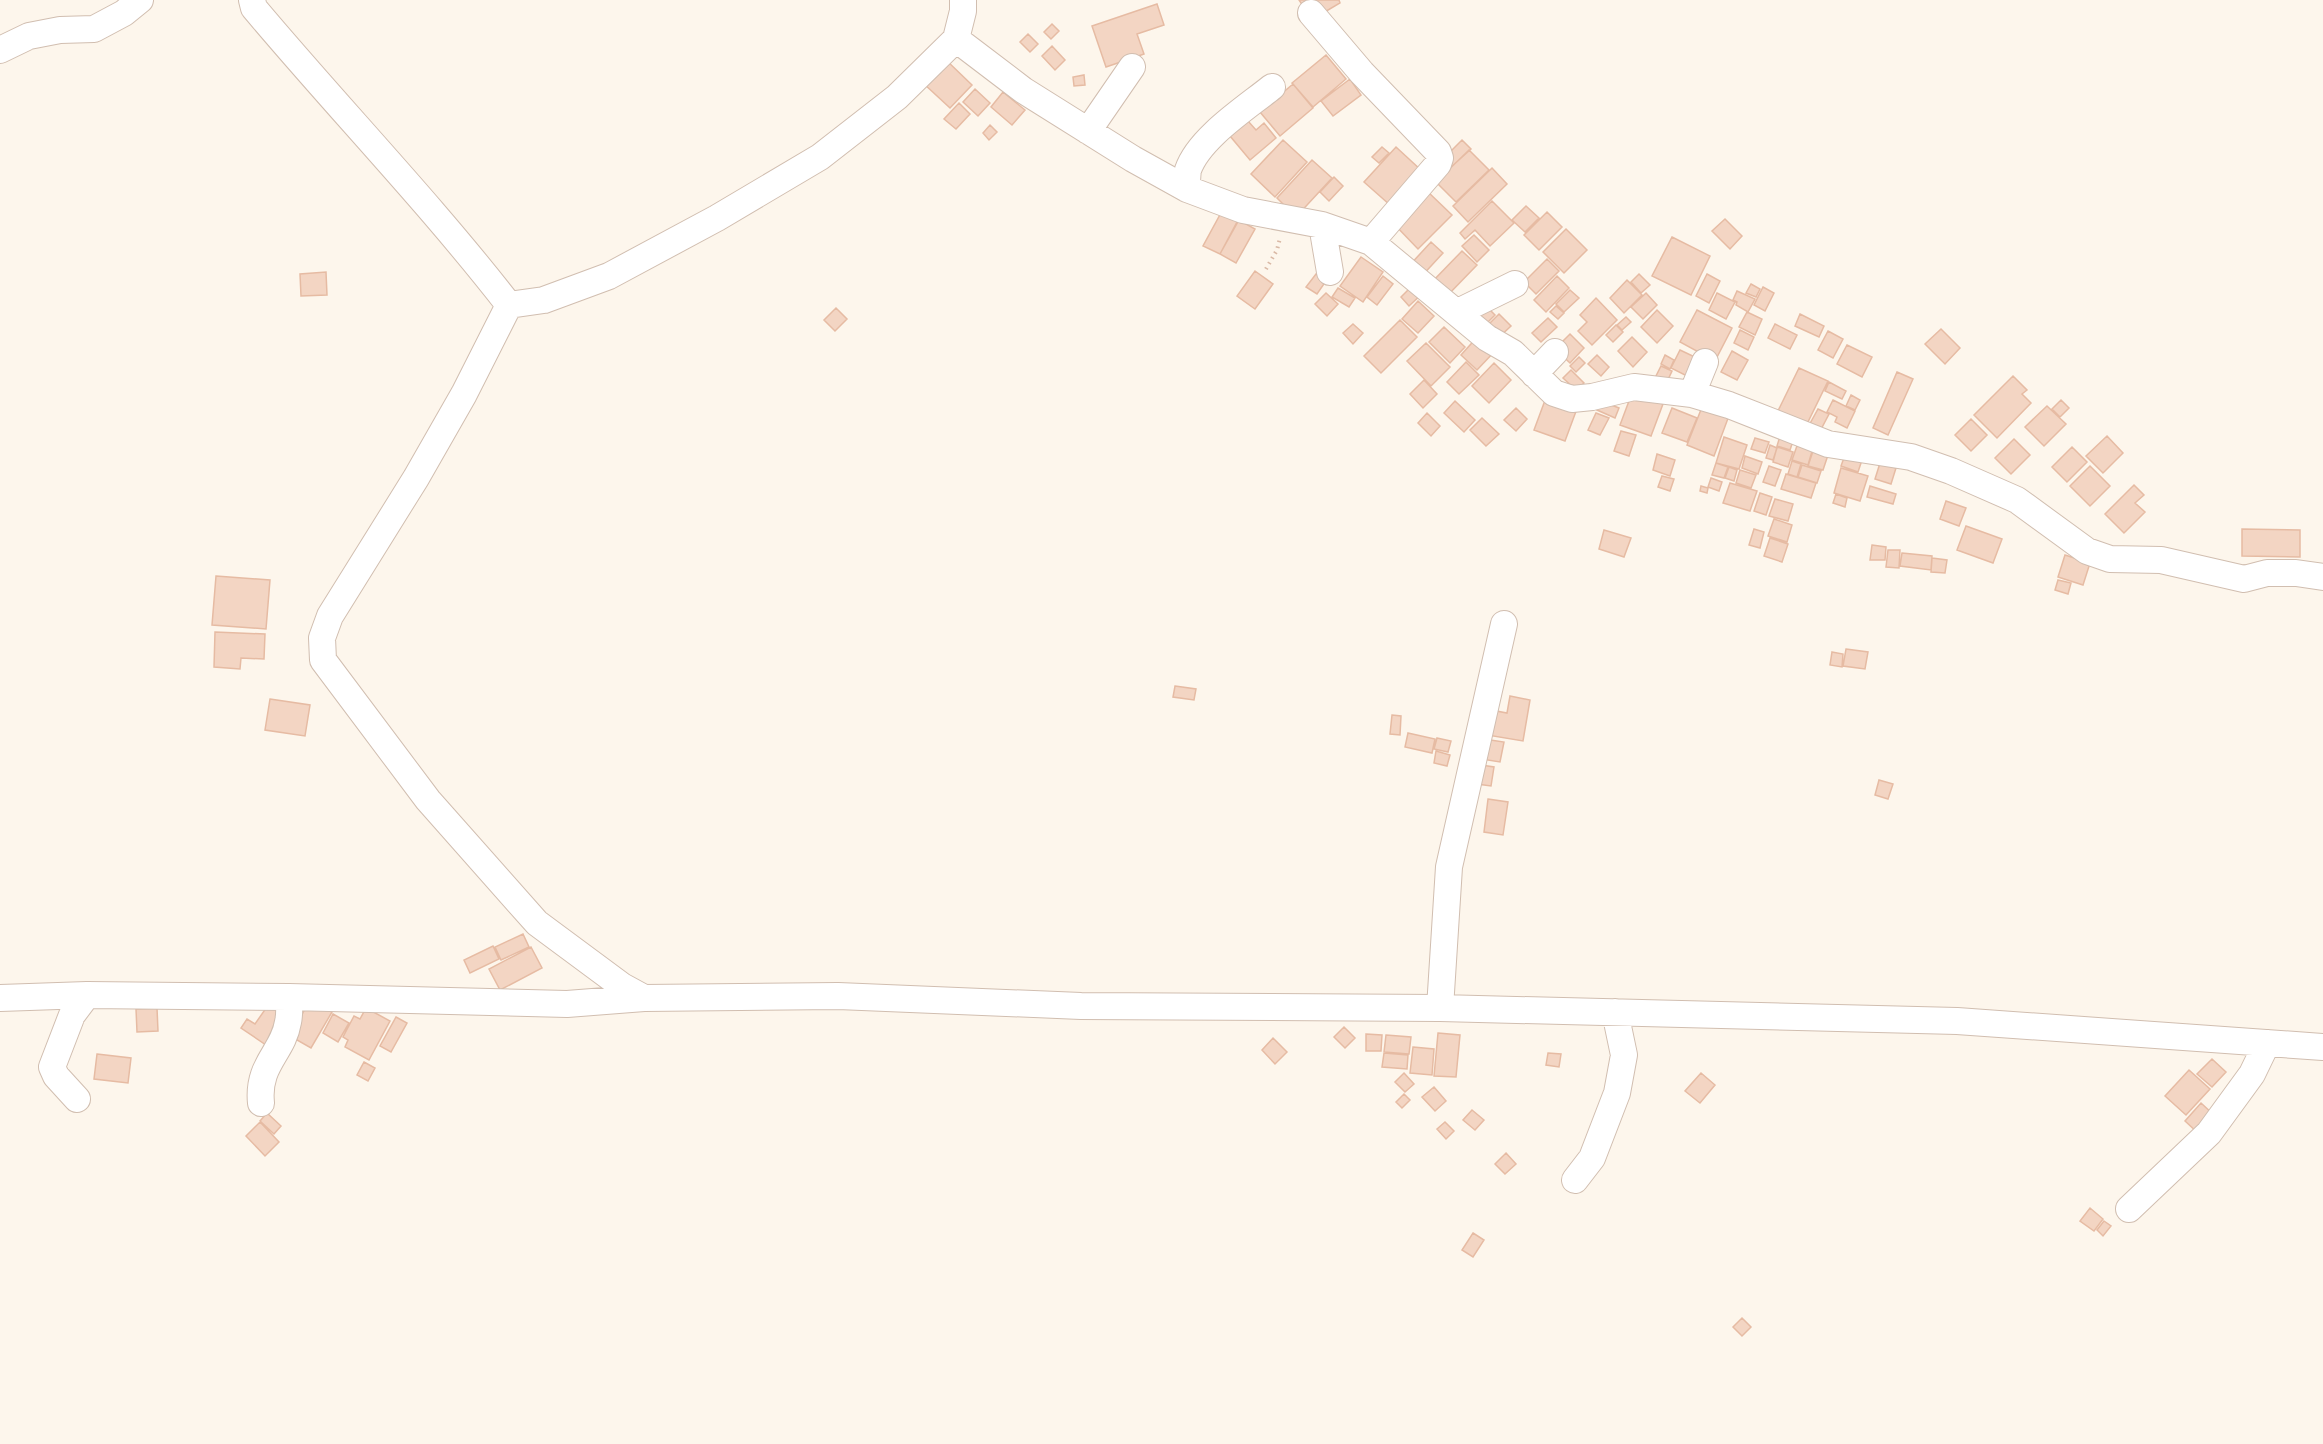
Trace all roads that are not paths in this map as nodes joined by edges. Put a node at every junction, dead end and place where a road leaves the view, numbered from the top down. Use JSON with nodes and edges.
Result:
{"nodes":[{"id":1,"x":140,"y":0,"type":"edge"},
{"id":2,"x":252,"y":0,"type":"edge"},
{"id":3,"x":963,"y":0,"type":"edge"},
{"id":4,"x":1311,"y":13,"type":"dead end"},
{"id":5,"x":956,"y":39,"type":"junction"},
{"id":6,"x":0,"y":50,"type":"edge"},
{"id":7,"x":1132,"y":67,"type":"dead end"},
{"id":8,"x":1272,"y":87,"type":"dead end"},
{"id":9,"x":1088,"y":131,"type":"junction"},
{"id":10,"x":1187,"y":189,"type":"junction"},
{"id":11,"x":1322,"y":225,"type":"junction"},
{"id":12,"x":1371,"y":242,"type":"junction"},
{"id":13,"x":1330,"y":272,"type":"dead end"},
{"id":14,"x":1515,"y":284,"type":"dead end"},
{"id":15,"x":509,"y":305,"type":"junction"},
{"id":16,"x":1458,"y":312,"type":"junction"},
{"id":17,"x":1556,"y":352,"type":"dead end"},
{"id":18,"x":1705,"y":362,"type":"dead end"},
{"id":19,"x":1534,"y":374,"type":"junction"},
{"id":20,"x":1692,"y":394,"type":"junction"},
{"id":21,"x":2323,"y":577,"type":"edge"},
{"id":22,"x":1504,"y":624,"type":"dead end"},
{"id":23,"x":87,"y":995,"type":"junction"},
{"id":24,"x":289,"y":997,"type":"junction"},
{"id":25,"x":0,"y":998,"type":"edge"},
{"id":26,"x":644,"y":998,"type":"junction"},
{"id":27,"x":1440,"y":1008,"type":"junction"},
{"id":28,"x":1615,"y":1012,"type":"junction"},
{"id":29,"x":2267,"y":1043,"type":"junction"},
{"id":30,"x":2323,"y":1047,"type":"edge"},
{"id":31,"x":77,"y":1099,"type":"dead end"},
{"id":32,"x":261,"y":1102,"type":"dead end"},
{"id":33,"x":1575,"y":1180,"type":"dead end"},
{"id":34,"x":2129,"y":1209,"type":"dead end"}],
"edges":[{"from":1,"to":6,"type":"street"},
{"from":2,"to":15,"type":"street"},
{"from":3,"to":5,"type":"street"},
{"from":4,"to":12,"type":"street"},
{"from":5,"to":9,"type":"street"},
{"from":5,"to":15,"type":"street"},
{"from":7,"to":9,"type":"street"},
{"from":8,"to":10,"type":"street"},
{"from":9,"to":10,"type":"street"},
{"from":10,"to":11,"type":"street"},
{"from":11,"to":12,"type":"street"},
{"from":11,"to":13,"type":"street"},
{"from":12,"to":16,"type":"street"},
{"from":14,"to":16,"type":"street"},
{"from":15,"to":26,"type":"street"},
{"from":16,"to":19,"type":"street"},
{"from":17,"to":19,"type":"street"},
{"from":18,"to":20,"type":"street"},
{"from":19,"to":20,"type":"street"},
{"from":20,"to":21,"type":"street"},
{"from":22,"to":27,"type":"street"},
{"from":23,"to":24,"type":"street"},
{"from":23,"to":25,"type":"street"},
{"from":23,"to":31,"type":"street"},
{"from":24,"to":26,"type":"street"},
{"from":24,"to":32,"type":"street"},
{"from":26,"to":27,"type":"street"},
{"from":27,"to":28,"type":"street"},
{"from":28,"to":29,"type":"street"},
{"from":28,"to":33,"type":"street"},
{"from":29,"to":30,"type":"street"},
{"from":29,"to":34,"type":"street"}]}
